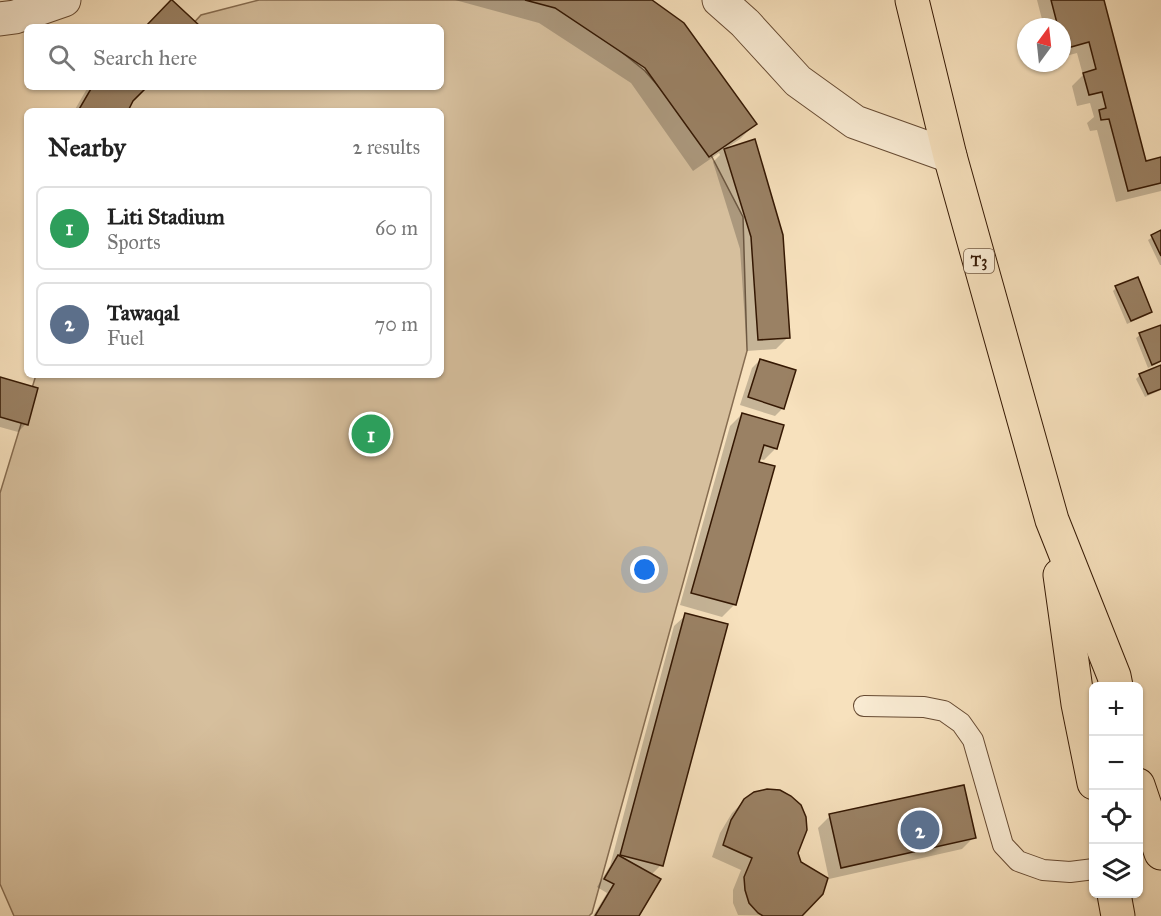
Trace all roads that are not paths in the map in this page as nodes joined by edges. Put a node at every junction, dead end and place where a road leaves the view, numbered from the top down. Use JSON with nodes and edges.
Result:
{"nodes":[{"id":1,"x":64,"y":0,"type":"edge"},
{"id":2,"x":719,"y":0,"type":"edge"},
{"id":3,"x":912,"y":0,"type":"edge"},
{"id":4,"x":5,"y":25,"type":"edge"},
{"id":5,"x":950,"y":156,"type":"junction"},
{"id":6,"x":1052,"y":520,"type":"junction"},
{"id":7,"x":1115,"y":682,"type":"edge"},
{"id":8,"x":864,"y":706,"type":"dead end"},
{"id":9,"x":1089,"y":758,"type":"edge"},
{"id":10,"x":1140,"y":790,"type":"edge"},
{"id":11,"x":1161,"y":853,"type":"edge"},
{"id":12,"x":1089,"y":870,"type":"edge"},
{"id":13,"x":1115,"y":898,"type":"edge"},
{"id":14,"x":1118,"y":916,"type":"edge"}],
"edges":[{"from":1,"to":4,"type":"street"},
{"from":2,"to":5,"type":"street"},
{"from":3,"to":5,"type":"highway","number":"T3"},
{"from":5,"to":6,"type":"highway","number":"T3"},
{"from":6,"to":7,"type":"highway","number":"T3"},
{"from":6,"to":9,"type":"highway","number":"T3"},
{"from":8,"to":12,"type":"lane"},
{"from":10,"to":11,"type":"highway"},
{"from":13,"to":14,"type":"highway"}]}
